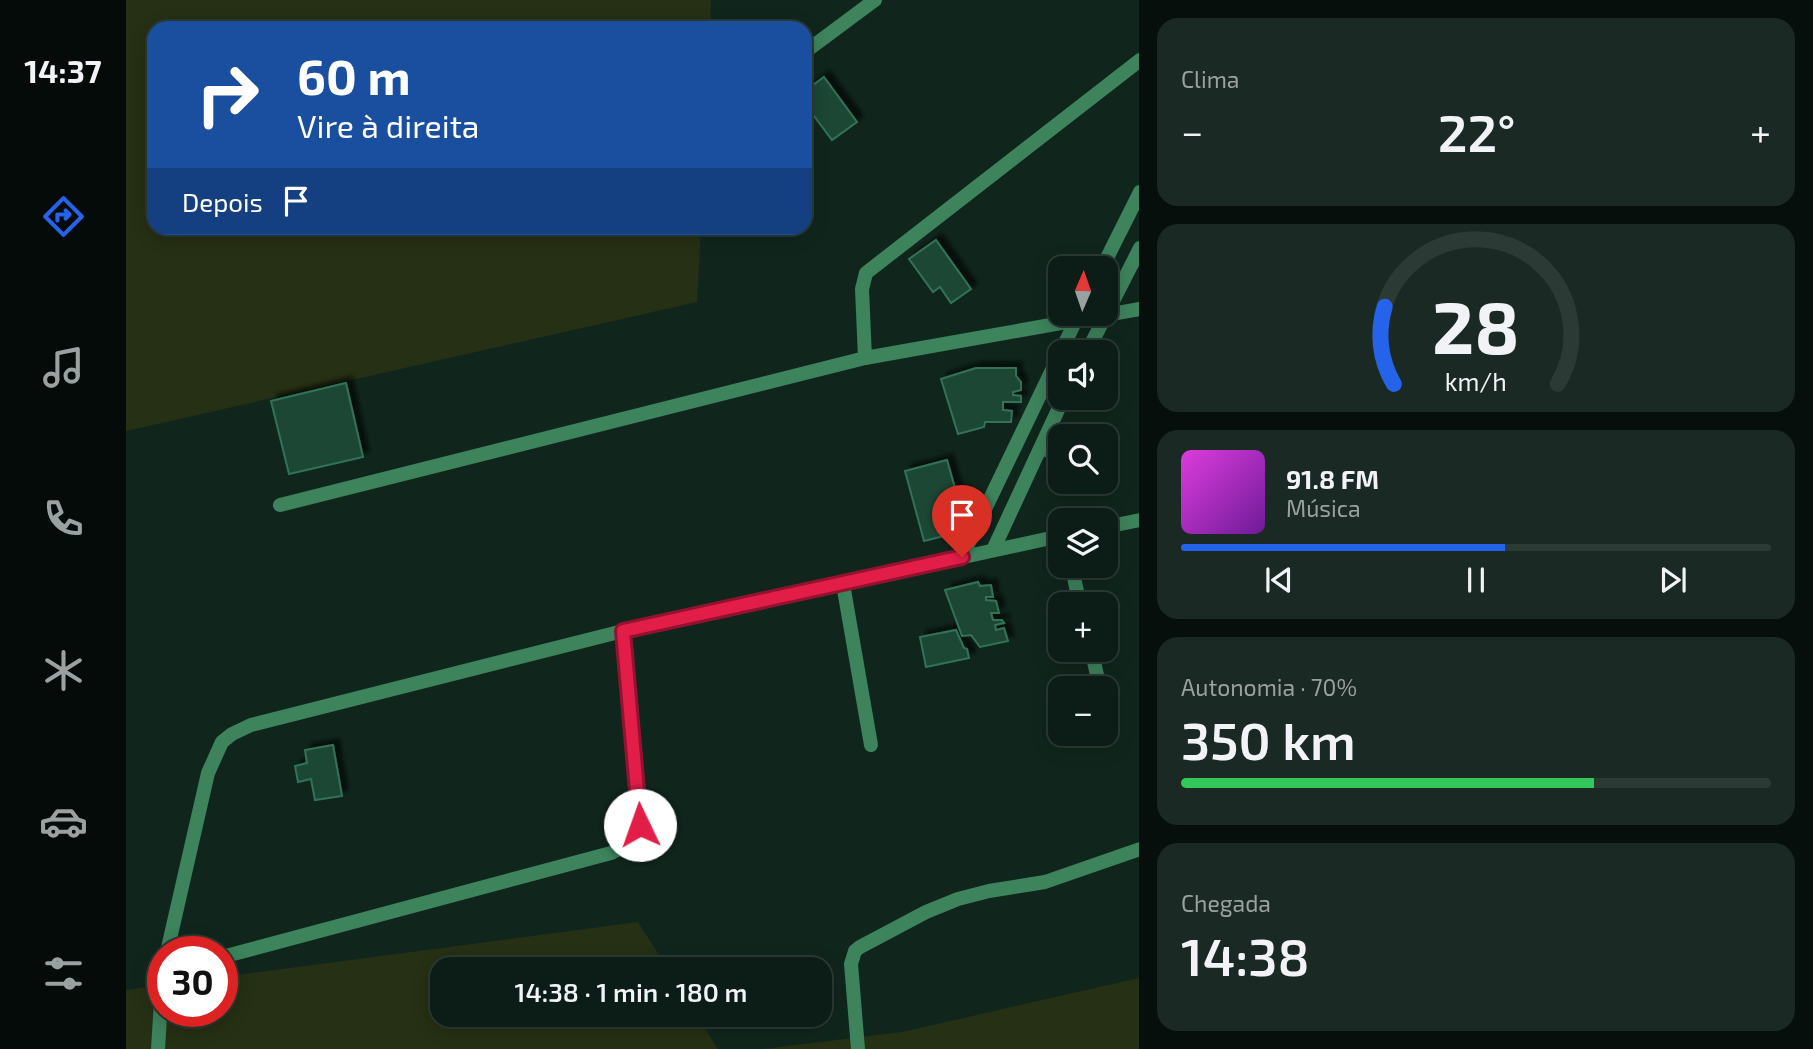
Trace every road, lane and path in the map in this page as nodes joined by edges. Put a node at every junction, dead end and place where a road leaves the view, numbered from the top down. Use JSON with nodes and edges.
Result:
{"nodes":[{"id":1,"x":874,"y":0,"type":"edge"},
{"id":2,"x":812,"y":47,"type":"edge"},
{"id":3,"x":1139,"y":60,"type":"edge"},
{"id":4,"x":1139,"y":192,"type":"edge"},
{"id":5,"x":1139,"y":248,"type":"edge"},
{"id":6,"x":1108,"y":256,"type":"edge"},
{"id":7,"x":1118,"y":290,"type":"edge"},
{"id":8,"x":1139,"y":309,"type":"edge"},
{"id":9,"x":1118,"y":313,"type":"edge"},
{"id":10,"x":1048,"y":323,"type":"edge"},
{"id":11,"x":1073,"y":326,"type":"edge"},
{"id":12,"x":865,"y":358,"type":"junction"},
{"id":13,"x":1057,"y":410,"type":"edge"},
{"id":14,"x":279,"y":505,"type":"dead end"},
{"id":15,"x":1139,"y":520,"type":"edge"},
{"id":16,"x":1118,"y":524,"type":"edge"},
{"id":17,"x":1048,"y":539,"type":"edge"},
{"id":18,"x":993,"y":550,"type":"junction"},
{"id":19,"x":962,"y":557,"type":"junction"},
{"id":20,"x":843,"y":584,"type":"junction"},
{"id":21,"x":623,"y":631,"type":"junction"},
{"id":22,"x":871,"y":745,"type":"dead end"},
{"id":23,"x":1139,"y":849,"type":"edge"},
{"id":24,"x":171,"y":936,"type":"edge"},
{"id":25,"x":238,"y":953,"type":"edge"},
{"id":26,"x":159,"y":1027,"type":"edge"},
{"id":27,"x":158,"y":1049,"type":"edge"},
{"id":28,"x":858,"y":1049,"type":"edge"}],
"edges":[{"from":1,"to":2,"type":"street"},
{"from":3,"to":12,"type":"street"},
{"from":4,"to":6,"type":"street"},
{"from":5,"to":7,"type":"street"},
{"from":8,"to":9,"type":"street"},
{"from":10,"to":12,"type":"street"},
{"from":11,"to":19,"type":"street"},
{"from":12,"to":14,"type":"street"},
{"from":13,"to":18,"type":"street"},
{"from":15,"to":16,"type":"street"},
{"from":17,"to":18,"type":"street"},
{"from":18,"to":19,"type":"street"},
{"from":19,"to":20,"type":"street"},
{"from":20,"to":21,"type":"street"},
{"from":20,"to":22,"type":"street"},
{"from":21,"to":24,"type":"street"},
{"from":21,"to":25,"type":"street"},
{"from":23,"to":28,"type":"street"},
{"from":26,"to":27,"type":"street"}]}
